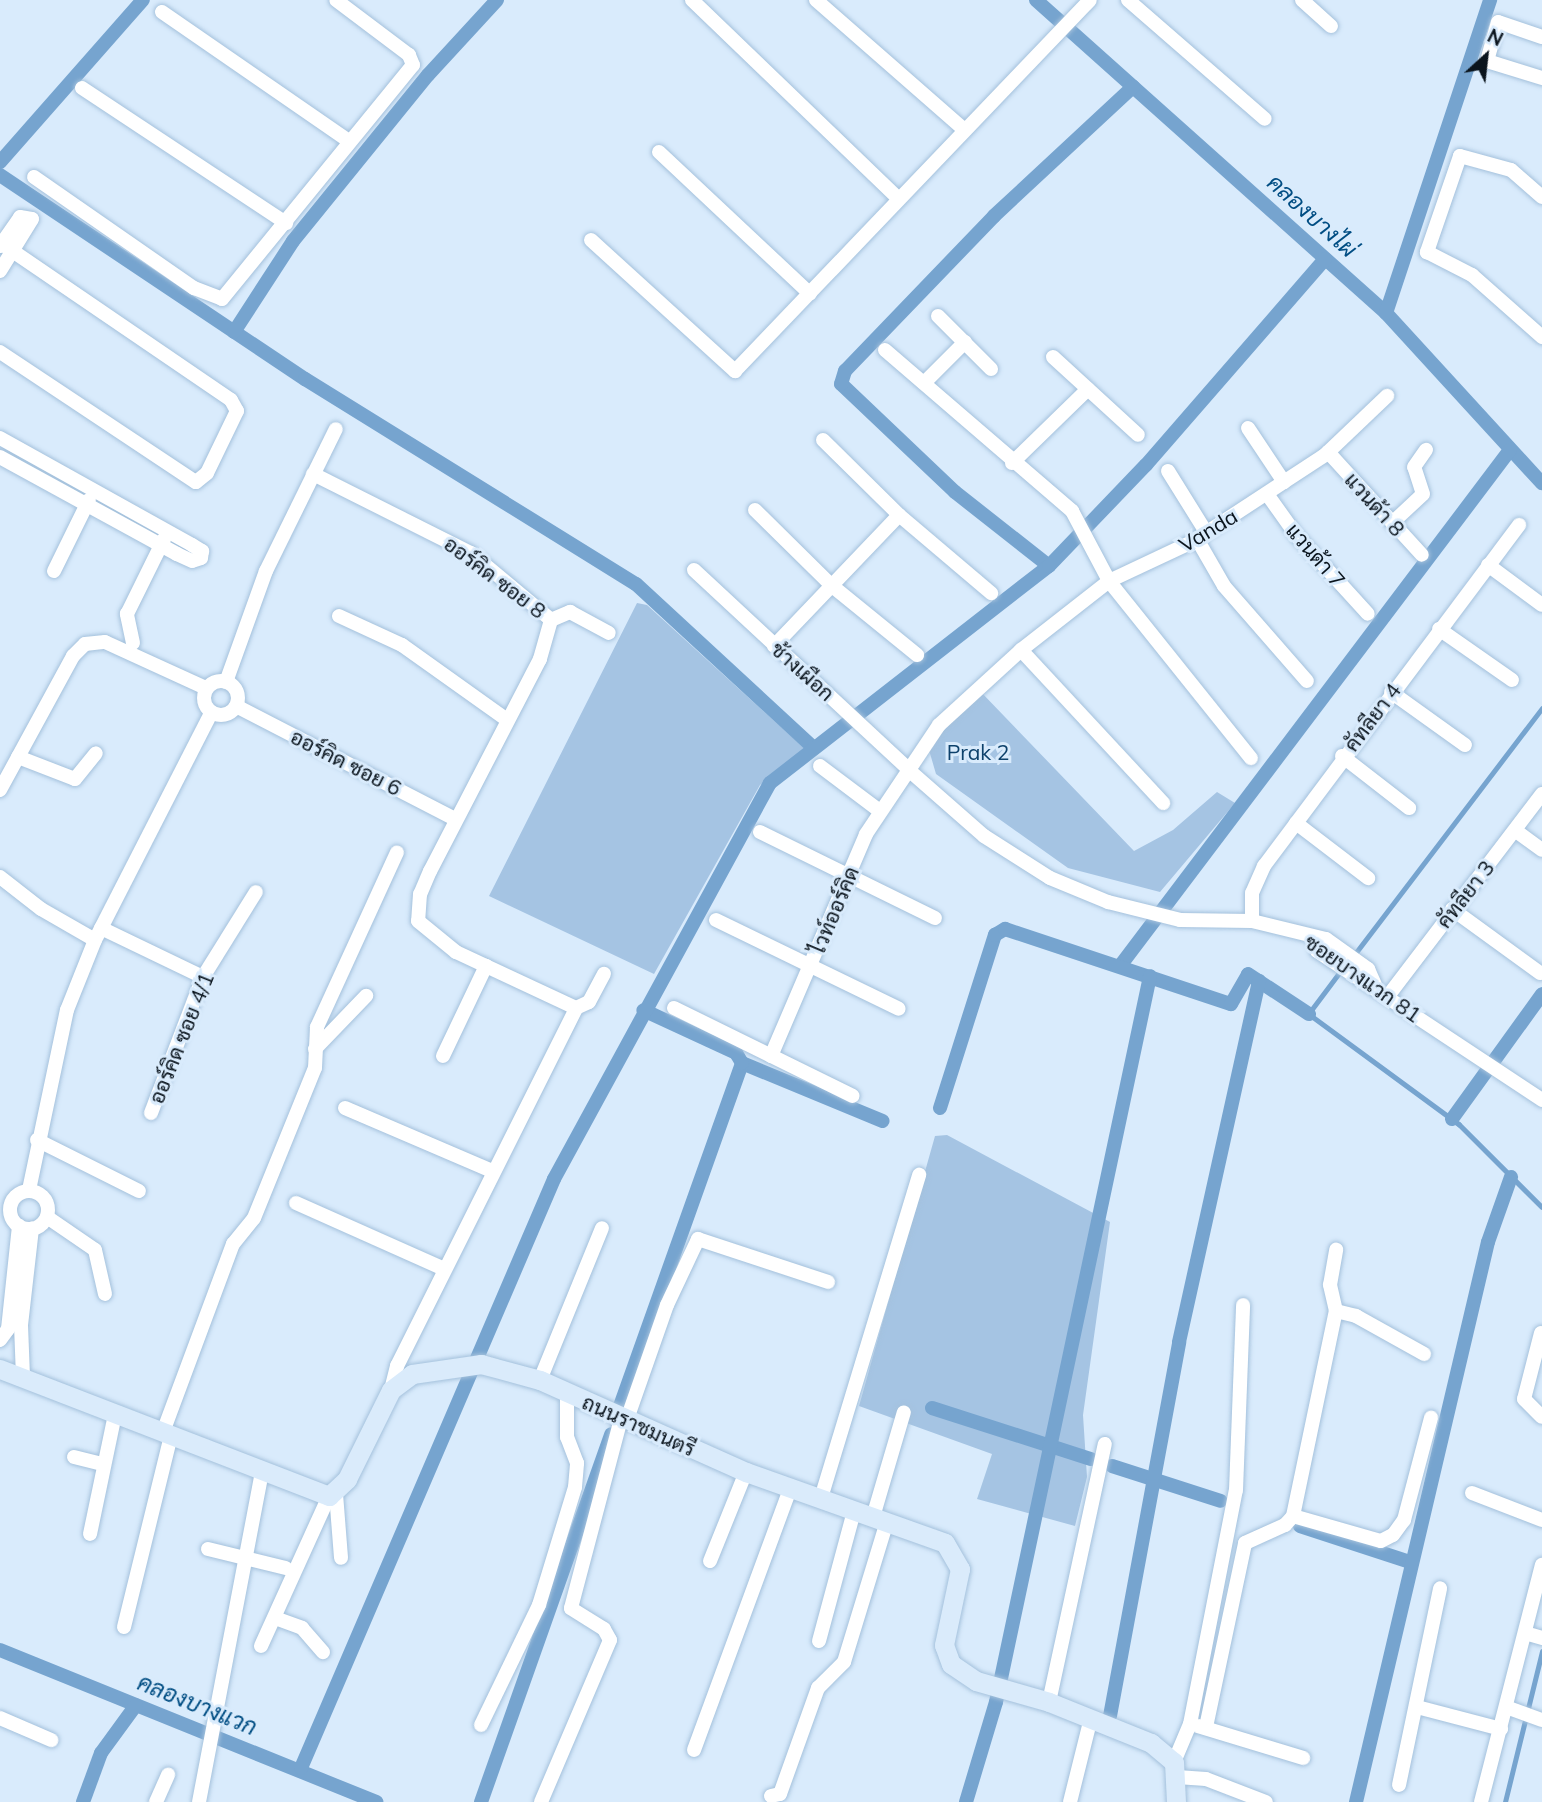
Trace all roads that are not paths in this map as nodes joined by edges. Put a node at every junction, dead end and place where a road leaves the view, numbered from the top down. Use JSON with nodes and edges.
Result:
{"nodes":[{"id":1,"x":692,"y":0,"type":"edge"},
{"id":2,"x":816,"y":0,"type":"edge"},
{"id":3,"x":1090,"y":0,"type":"edge"},
{"id":4,"x":1128,"y":0,"type":"edge"},
{"id":5,"x":1302,"y":0,"type":"edge"},
{"id":6,"x":340,"y":1,"type":"edge"},
{"id":7,"x":162,"y":12,"type":"dead end"},
{"id":8,"x":1331,"y":26,"type":"dead end"},
{"id":9,"x":1542,"y":37,"type":"edge"},
{"id":10,"x":1542,"y":78,"type":"edge"},
{"id":11,"x":82,"y":88,"type":"dead end"},
{"id":12,"x":1265,"y":119,"type":"dead end"},
{"id":13,"x":962,"y":128,"type":"junction"},
{"id":14,"x":349,"y":141,"type":"junction"},
{"id":15,"x":659,"y":152,"type":"dead end"},
{"id":16,"x":34,"y":177,"type":"dead end"},
{"id":17,"x":1542,"y":197,"type":"edge"},
{"id":18,"x":899,"y":199,"type":"junction"},
{"id":19,"x":286,"y":223,"type":"junction"},
{"id":20,"x":591,"y":240,"type":"dead end"},
{"id":21,"x":5,"y":247,"type":"edge"},
{"id":22,"x":1,"y":267,"type":"edge"},
{"id":23,"x":810,"y":294,"type":"junction"},
{"id":24,"x":938,"y":316,"type":"dead end"},
{"id":25,"x":1542,"y":337,"type":"edge"},
{"id":26,"x":965,"y":342,"type":"junction"},
{"id":27,"x":885,"y":349,"type":"dead end"},
{"id":28,"x":0,"y":352,"type":"edge"},
{"id":29,"x":1053,"y":357,"type":"dead end"},
{"id":30,"x":991,"y":369,"type":"dead end"},
{"id":31,"x":923,"y":383,"type":"junction"},
{"id":32,"x":1088,"y":389,"type":"junction"},
{"id":33,"x":1387,"y":396,"type":"dead end"},
{"id":34,"x":1248,"y":428,"type":"dead end"},
{"id":35,"x":336,"y":429,"type":"dead end"},
{"id":36,"x":1138,"y":435,"type":"dead end"},
{"id":37,"x":0,"y":439,"type":"edge"},
{"id":38,"x":823,"y":440,"type":"dead end"},
{"id":39,"x":1426,"y":450,"type":"dead end"},
{"id":40,"x":1328,"y":452,"type":"junction"},
{"id":41,"x":0,"y":457,"type":"edge"},
{"id":42,"x":1012,"y":463,"type":"junction"},
{"id":43,"x":1168,"y":471,"type":"dead end"},
{"id":44,"x":313,"y":474,"type":"junction"},
{"id":45,"x":1284,"y":482,"type":"junction"},
{"id":46,"x":1267,"y":494,"type":"junction"},
{"id":47,"x":89,"y":500,"type":"junction"},
{"id":48,"x":755,"y":510,"type":"dead end"},
{"id":49,"x":899,"y":515,"type":"junction"},
{"id":50,"x":1392,"y":523,"type":"junction"},
{"id":51,"x":1519,"y":525,"type":"dead end"},
{"id":52,"x":1202,"y":536,"type":"junction"},
{"id":53,"x":1422,"y":555,"type":"dead end"},
{"id":54,"x":1488,"y":565,"type":"junction"},
{"id":55,"x":694,"y":570,"type":"dead end"},
{"id":56,"x":54,"y":571,"type":"dead end"},
{"id":57,"x":1109,"y":581,"type":"junction"},
{"id":58,"x":831,"y":584,"type":"junction"},
{"id":59,"x":991,"y":593,"type":"dead end"},
{"id":60,"x":1542,"y":605,"type":"edge"},
{"id":61,"x":1368,"y":614,"type":"dead end"},
{"id":62,"x":340,"y":616,"type":"dead end"},
{"id":63,"x":551,"y":620,"type":"junction"},
{"id":64,"x":1439,"y":629,"type":"junction"},
{"id":65,"x":610,"y":633,"type":"dead end"},
{"id":66,"x":133,"y":643,"type":"dead end"},
{"id":67,"x":774,"y":646,"type":"junction"},
{"id":68,"x":1020,"y":650,"type":"junction"},
{"id":69,"x":917,"y":655,"type":"dead end"},
{"id":70,"x":1513,"y":680,"type":"dead end"},
{"id":71,"x":1307,"y":681,"type":"dead end"},
{"id":72,"x":226,"y":682,"type":"junction"},
{"id":73,"x":206,"y":688,"type":"junction"},
{"id":74,"x":1391,"y":691,"type":"junction"},
{"id":75,"x":236,"y":706,"type":"junction"},
{"id":76,"x":211,"y":713,"type":"junction"},
{"id":77,"x":508,"y":720,"type":"junction"},
{"id":78,"x":1465,"y":745,"type":"dead end"},
{"id":79,"x":96,"y":753,"type":"dead end"},
{"id":80,"x":1342,"y":756,"type":"junction"},
{"id":81,"x":18,"y":757,"type":"junction"},
{"id":82,"x":1251,"y":758,"type":"dead end"},
{"id":83,"x":820,"y":766,"type":"dead end"},
{"id":84,"x":911,"y":772,"type":"junction"},
{"id":85,"x":0,"y":790,"type":"edge"},
{"id":86,"x":1542,"y":794,"type":"edge"},
{"id":87,"x":1163,"y":803,"type":"dead end"},
{"id":88,"x":1409,"y":808,"type":"dead end"},
{"id":89,"x":880,"y":811,"type":"junction"},
{"id":90,"x":455,"y":819,"type":"junction"},
{"id":91,"x":1296,"y":822,"type":"junction"},
{"id":92,"x":1516,"y":831,"type":"junction"},
{"id":93,"x":760,"y":832,"type":"dead end"},
{"id":94,"x":1542,"y":850,"type":"edge"},
{"id":95,"x":397,"y":852,"type":"dead end"},
{"id":96,"x":848,"y":875,"type":"junction"},
{"id":97,"x":0,"y":877,"type":"edge"},
{"id":98,"x":1368,"y":878,"type":"dead end"},
{"id":99,"x":256,"y":892,"type":"dead end"},
{"id":100,"x":1452,"y":909,"type":"junction"},
{"id":101,"x":935,"y":918,"type":"dead end"},
{"id":102,"x":716,"y":920,"type":"dead end"},
{"id":103,"x":1252,"y":921,"type":"junction"},
{"id":104,"x":98,"y":934,"type":"junction"},
{"id":105,"x":485,"y":966,"type":"junction"},
{"id":106,"x":810,"y":967,"type":"junction"},
{"id":107,"x":604,"y":974,"type":"dead end"},
{"id":108,"x":1540,"y":974,"type":"dead end"},
{"id":109,"x":202,"y":976,"type":"junction"},
{"id":110,"x":366,"y":996,"type":"dead end"},
{"id":111,"x":1388,"y":996,"type":"junction"},
{"id":112,"x":576,"y":1008,"type":"junction"},
{"id":113,"x":674,"y":1008,"type":"dead end"},
{"id":114,"x":899,"y":1009,"type":"dead end"},
{"id":115,"x":315,"y":1049,"type":"junction"},
{"id":116,"x":443,"y":1056,"type":"dead end"},
{"id":117,"x":771,"y":1056,"type":"junction"},
{"id":118,"x":853,"y":1096,"type":"dead end"},
{"id":119,"x":1541,"y":1096,"type":"edge"},
{"id":120,"x":345,"y":1108,"type":"dead end"},
{"id":121,"x":151,"y":1113,"type":"dead end"},
{"id":122,"x":37,"y":1140,"type":"junction"},
{"id":123,"x":492,"y":1171,"type":"junction"},
{"id":124,"x":919,"y":1175,"type":"dead end"},
{"id":125,"x":29,"y":1191,"type":"junction"},
{"id":126,"x":139,"y":1191,"type":"dead end"},
{"id":127,"x":6,"y":1200,"type":"edge"},
{"id":128,"x":296,"y":1203,"type":"dead end"},
{"id":129,"x":47,"y":1217,"type":"junction"},
{"id":130,"x":25,"y":1227,"type":"junction"},
{"id":131,"x":602,"y":1228,"type":"dead end"},
{"id":132,"x":1336,"y":1250,"type":"dead end"},
{"id":133,"x":444,"y":1269,"type":"junction"},
{"id":134,"x":828,"y":1282,"type":"dead end"},
{"id":135,"x":105,"y":1294,"type":"dead end"},
{"id":136,"x":1243,"y":1305,"type":"dead end"},
{"id":137,"x":1336,"y":1311,"type":"junction"},
{"id":138,"x":1541,"y":1333,"type":"edge"},
{"id":139,"x":2,"y":1338,"type":"edge"},
{"id":140,"x":20,"y":1343,"type":"junction"},
{"id":141,"x":1424,"y":1354,"type":"dead end"},
{"id":142,"x":0,"y":1368,"type":"edge"},
{"id":143,"x":23,"y":1377,"type":"junction"},
{"id":144,"x":540,"y":1380,"type":"junction"},
{"id":145,"x":391,"y":1390,"type":"junction"},
{"id":146,"x":567,"y":1392,"type":"junction"},
{"id":147,"x":904,"y":1412,"type":"dead end"},
{"id":148,"x":115,"y":1414,"type":"junction"},
{"id":149,"x":1542,"y":1417,"type":"edge"},
{"id":150,"x":1431,"y":1418,"type":"dead end"},
{"id":151,"x":624,"y":1421,"type":"junction"},
{"id":152,"x":167,"y":1434,"type":"junction"},
{"id":153,"x":1105,"y":1444,"type":"dead end"},
{"id":154,"x":74,"y":1457,"type":"dead end"},
{"id":155,"x":103,"y":1464,"type":"junction"},
{"id":156,"x":262,"y":1472,"type":"junction"},
{"id":157,"x":746,"y":1472,"type":"junction"},
{"id":158,"x":790,"y":1489,"type":"junction"},
{"id":159,"x":1472,"y":1493,"type":"dead end"},
{"id":160,"x":333,"y":1495,"type":"junction"},
{"id":161,"x":821,"y":1498,"type":"junction"},
{"id":162,"x":871,"y":1516,"type":"junction"},
{"id":163,"x":1293,"y":1516,"type":"junction"},
{"id":164,"x":1542,"y":1520,"type":"edge"},
{"id":165,"x":90,"y":1534,"type":"dead end"},
{"id":166,"x":208,"y":1549,"type":"dead end"},
{"id":167,"x":1221,"y":1555,"type":"junction"},
{"id":168,"x":246,"y":1558,"type":"junction"},
{"id":169,"x":341,"y":1558,"type":"dead end"},
{"id":170,"x":1239,"y":1559,"type":"junction"},
{"id":171,"x":710,"y":1561,"type":"dead end"},
{"id":172,"x":1542,"y":1565,"type":"edge"},
{"id":173,"x":286,"y":1568,"type":"dead end"},
{"id":174,"x":1440,"y":1588,"type":"dead end"},
{"id":175,"x":275,"y":1618,"type":"junction"},
{"id":176,"x":124,"y":1627,"type":"dead end"},
{"id":177,"x":1533,"y":1635,"type":"edge"},
{"id":178,"x":818,"y":1641,"type":"dead end"},
{"id":179,"x":261,"y":1646,"type":"dead end"},
{"id":180,"x":323,"y":1652,"type":"dead end"},
{"id":181,"x":1049,"y":1702,"type":"junction"},
{"id":182,"x":1417,"y":1707,"type":"junction"},
{"id":183,"x":1510,"y":1709,"type":"junction"},
{"id":184,"x":0,"y":1718,"type":"edge"},
{"id":185,"x":1091,"y":1718,"type":"junction"},
{"id":186,"x":1536,"y":1718,"type":"edge"},
{"id":187,"x":1190,"y":1724,"type":"junction"},
{"id":188,"x":481,"y":1726,"type":"dead end"},
{"id":189,"x":1206,"y":1727,"type":"junction"},
{"id":190,"x":1501,"y":1729,"type":"junction"},
{"id":191,"x":51,"y":1740,"type":"dead end"},
{"id":192,"x":694,"y":1750,"type":"dead end"},
{"id":193,"x":1303,"y":1758,"type":"dead end"},
{"id":194,"x":1176,"y":1770,"type":"junction"},
{"id":195,"x":168,"y":1775,"type":"dead end"},
{"id":196,"x":1399,"y":1785,"type":"dead end"},
{"id":197,"x":771,"y":1796,"type":"dead end"},
{"id":198,"x":156,"y":1802,"type":"edge"},
{"id":199,"x":199,"y":1802,"type":"edge"},
{"id":200,"x":541,"y":1802,"type":"edge"},
{"id":201,"x":1070,"y":1802,"type":"edge"},
{"id":202,"x":1176,"y":1802,"type":"edge"},
{"id":203,"x":1266,"y":1802,"type":"edge"},
{"id":204,"x":1481,"y":1802,"type":"edge"}],
"edges":[{"from":1,"to":18,"type":"street"},
{"from":2,"to":13,"type":"street"},
{"from":3,"to":13,"type":"street"},
{"from":4,"to":12,"type":"street"},
{"from":5,"to":8,"type":"street"},
{"from":6,"to":14,"type":"street"},
{"from":7,"to":14,"type":"street"},
{"from":9,"to":10,"type":"street"},
{"from":11,"to":19,"type":"street"},
{"from":13,"to":18,"type":"street"},
{"from":14,"to":19,"type":"street"},
{"from":15,"to":23,"type":"street"},
{"from":16,"to":19,"type":"street"},
{"from":17,"to":25,"type":"street"},
{"from":18,"to":23,"type":"street"},
{"from":20,"to":23,"type":"street"},
{"from":21,"to":22,"type":"street"},
{"from":21,"to":28,"type":"street"},
{"from":24,"to":26,"type":"street"},
{"from":26,"to":30,"type":"street"},
{"from":26,"to":31,"type":"street"},
{"from":27,"to":31,"type":"street"},
{"from":29,"to":32,"type":"street"},
{"from":31,"to":42,"type":"street"},
{"from":32,"to":36,"type":"street"},
{"from":32,"to":42,"type":"street"},
{"from":33,"to":40,"type":"street","name":"Vanda"},
{"from":34,"to":45,"type":"street"},
{"from":35,"to":44,"type":"street"},
{"from":37,"to":47,"type":"street"},
{"from":38,"to":49,"type":"street"},
{"from":39,"to":50,"type":"street"},
{"from":40,"to":45,"type":"street","name":"Vanda"},
{"from":40,"to":50,"type":"street","name":"แวนด้า 8"},
{"from":41,"to":47,"type":"street"},
{"from":42,"to":57,"type":"street"},
{"from":43,"to":52,"type":"street"},
{"from":44,"to":63,"type":"street","name":"ออร์คิด ซอย 8"},
{"from":44,"to":72,"type":"street"},
{"from":45,"to":46,"type":"street","name":"Vanda"},
{"from":46,"to":52,"type":"street","name":"Vanda"},
{"from":46,"to":61,"type":"street","name":"แวนด้า 7"},
{"from":47,"to":56,"type":"street"},
{"from":47,"to":66,"type":"street"},
{"from":48,"to":58,"type":"street"},
{"from":49,"to":58,"type":"street"},
{"from":49,"to":59,"type":"street"},
{"from":50,"to":53,"type":"street","name":"แวนด้า 8"},
{"from":51,"to":54,"type":"street","name":"คัทลียา 4"},
{"from":52,"to":57,"type":"street","name":"Vanda"},
{"from":52,"to":71,"type":"street"},
{"from":54,"to":60,"type":"street"},
{"from":54,"to":64,"type":"street","name":"คัทลียา 4"},
{"from":55,"to":67,"type":"street","name":"ช้างเผือก"},
{"from":57,"to":68,"type":"street","name":"Vanda"},
{"from":57,"to":82,"type":"street"},
{"from":58,"to":67,"type":"street"},
{"from":58,"to":69,"type":"street"},
{"from":62,"to":77,"type":"street"},
{"from":63,"to":65,"type":"street"},
{"from":63,"to":77,"type":"street","name":"ออร์คิด ซอย 8"},
{"from":64,"to":70,"type":"street"},
{"from":64,"to":74,"type":"street","name":"คัทลียา 4"},
{"from":67,"to":84,"type":"street","name":"ช้างเผือก"},
{"from":68,"to":84,"type":"street","name":"Vanda"},
{"from":68,"to":87,"type":"street"},
{"from":72,"to":73,"type":"street"},
{"from":72,"to":75,"type":"street"},
{"from":73,"to":76,"type":"street"},
{"from":73,"to":81,"type":"street"},
{"from":74,"to":78,"type":"street"},
{"from":74,"to":80,"type":"street","name":"คัทลียา 4"},
{"from":75,"to":76,"type":"street"},
{"from":75,"to":90,"type":"street","name":"ออร์คิด ซอย 6"},
{"from":76,"to":104,"type":"street"},
{"from":77,"to":90,"type":"street","name":"ออร์คิด ซอย 8"},
{"from":79,"to":81,"type":"street"},
{"from":80,"to":88,"type":"street"},
{"from":80,"to":91,"type":"street","name":"คัทลียา 4"},
{"from":81,"to":85,"type":"street"},
{"from":83,"to":89,"type":"street"},
{"from":84,"to":89,"type":"street","name":"ไวท์ออร์คิด"},
{"from":84,"to":103,"type":"street","name":"ซอยบางแวก 81"},
{"from":86,"to":92,"type":"street","name":"คัทลียา 3"},
{"from":89,"to":96,"type":"street","name":"ไวท์ออร์คิด"},
{"from":90,"to":105,"type":"street","name":"ออร์คิด ซอย 8"},
{"from":91,"to":98,"type":"street"},
{"from":91,"to":103,"type":"street","name":"คัทลียา 4"},
{"from":92,"to":94,"type":"street"},
{"from":92,"to":100,"type":"street","name":"คัทลียา 3"},
{"from":93,"to":96,"type":"street"},
{"from":95,"to":115,"type":"street"},
{"from":96,"to":101,"type":"street"},
{"from":96,"to":106,"type":"street","name":"ไวท์ออร์คิด"},
{"from":97,"to":104,"type":"street"},
{"from":99,"to":109,"type":"street","name":"ออร์คิด ซอย 4/1"},
{"from":100,"to":108,"type":"street"},
{"from":100,"to":111,"type":"street","name":"คัทลียา 3"},
{"from":102,"to":106,"type":"street"},
{"from":103,"to":111,"type":"street","name":"ซอยบางแวก 81"},
{"from":104,"to":109,"type":"street"},
{"from":104,"to":122,"type":"street"},
{"from":105,"to":112,"type":"street","name":"ออร์คิด ซอย 8"},
{"from":105,"to":116,"type":"street"},
{"from":106,"to":114,"type":"street"},
{"from":106,"to":117,"type":"street","name":"ไวท์ออร์คิด"},
{"from":107,"to":112,"type":"street"},
{"from":109,"to":121,"type":"street","name":"ออร์คิด ซอย 4/1"},
{"from":110,"to":115,"type":"street"},
{"from":111,"to":119,"type":"street","name":"ซอยบางแวก 81"},
{"from":112,"to":123,"type":"street"},
{"from":113,"to":117,"type":"street"},
{"from":115,"to":152,"type":"street"},
{"from":117,"to":118,"type":"street"},
{"from":120,"to":123,"type":"street"},
{"from":122,"to":125,"type":"street"},
{"from":122,"to":126,"type":"street"},
{"from":123,"to":133,"type":"street"},
{"from":124,"to":161,"type":"street"},
{"from":125,"to":127,"type":"street"},
{"from":125,"to":129,"type":"street"},
{"from":127,"to":130,"type":"street"},
{"from":128,"to":133,"type":"street"},
{"from":129,"to":130,"type":"street"},
{"from":129,"to":135,"type":"street"},
{"from":130,"to":139,"type":"street"},
{"from":130,"to":140,"type":"street"},
{"from":131,"to":144,"type":"street"},
{"from":132,"to":137,"type":"street"},
{"from":133,"to":145,"type":"street"},
{"from":134,"to":151,"type":"street"},
{"from":136,"to":167,"type":"street"},
{"from":137,"to":141,"type":"street"},
{"from":137,"to":163,"type":"street"},
{"from":138,"to":149,"type":"street"},
{"from":139,"to":140,"type":"street"},
{"from":140,"to":143,"type":"street"},
{"from":142,"to":143,"type":"street"},
{"from":143,"to":148,"type":"street"},
{"from":144,"to":145,"type":"street","name":"ถนนราชมนตรี"},
{"from":144,"to":146,"type":"street","name":"ถนนราชมนตรี"},
{"from":145,"to":160,"type":"street"},
{"from":146,"to":151,"type":"street","name":"ถนนราชมนตรี"},
{"from":146,"to":188,"type":"street"},
{"from":147,"to":162,"type":"street"},
{"from":148,"to":152,"type":"street"},
{"from":148,"to":155,"type":"street"},
{"from":150,"to":163,"type":"street"},
{"from":151,"to":157,"type":"street","name":"ถนนราชมนตรี"},
{"from":151,"to":200,"type":"street"},
{"from":152,"to":156,"type":"street"},
{"from":152,"to":176,"type":"street"},
{"from":153,"to":181,"type":"street"},
{"from":154,"to":155,"type":"street"},
{"from":155,"to":165,"type":"street"},
{"from":156,"to":160,"type":"street"},
{"from":156,"to":168,"type":"street"},
{"from":157,"to":158,"type":"street","name":"ถนนราชมนตรี"},
{"from":157,"to":171,"type":"street"},
{"from":158,"to":161,"type":"street","name":"ถนนราชมนตรี"},
{"from":158,"to":192,"type":"street"},
{"from":159,"to":164,"type":"street"},
{"from":160,"to":169,"type":"street"},
{"from":160,"to":175,"type":"street"},
{"from":161,"to":162,"type":"street","name":"ถนนราชมนตรี"},
{"from":162,"to":178,"type":"street"},
{"from":162,"to":181,"type":"street","name":"ถนนราชมนตรี"},
{"from":162,"to":197,"type":"street"},
{"from":163,"to":170,"type":"street"},
{"from":166,"to":168,"type":"street"},
{"from":167,"to":170,"type":"street"},
{"from":167,"to":187,"type":"street"},
{"from":168,"to":173,"type":"street"},
{"from":168,"to":199,"type":"street"},
{"from":170,"to":189,"type":"street"},
{"from":172,"to":177,"type":"street"},
{"from":174,"to":182,"type":"street"},
{"from":175,"to":179,"type":"street"},
{"from":175,"to":180,"type":"street"},
{"from":177,"to":183,"type":"street"},
{"from":181,"to":185,"type":"street","name":"ถนนราชมนตรี"},
{"from":182,"to":190,"type":"street"},
{"from":182,"to":196,"type":"street"},
{"from":183,"to":186,"type":"street"},
{"from":183,"to":190,"type":"street"},
{"from":184,"to":191,"type":"street"},
{"from":185,"to":194,"type":"street","name":"ถนนราชมนตรี"},
{"from":185,"to":201,"type":"street"},
{"from":187,"to":189,"type":"street"},
{"from":187,"to":194,"type":"street"},
{"from":189,"to":193,"type":"street"},
{"from":190,"to":204,"type":"street"},
{"from":194,"to":202,"type":"street"},
{"from":194,"to":203,"type":"street"},
{"from":195,"to":198,"type":"street"}]}
